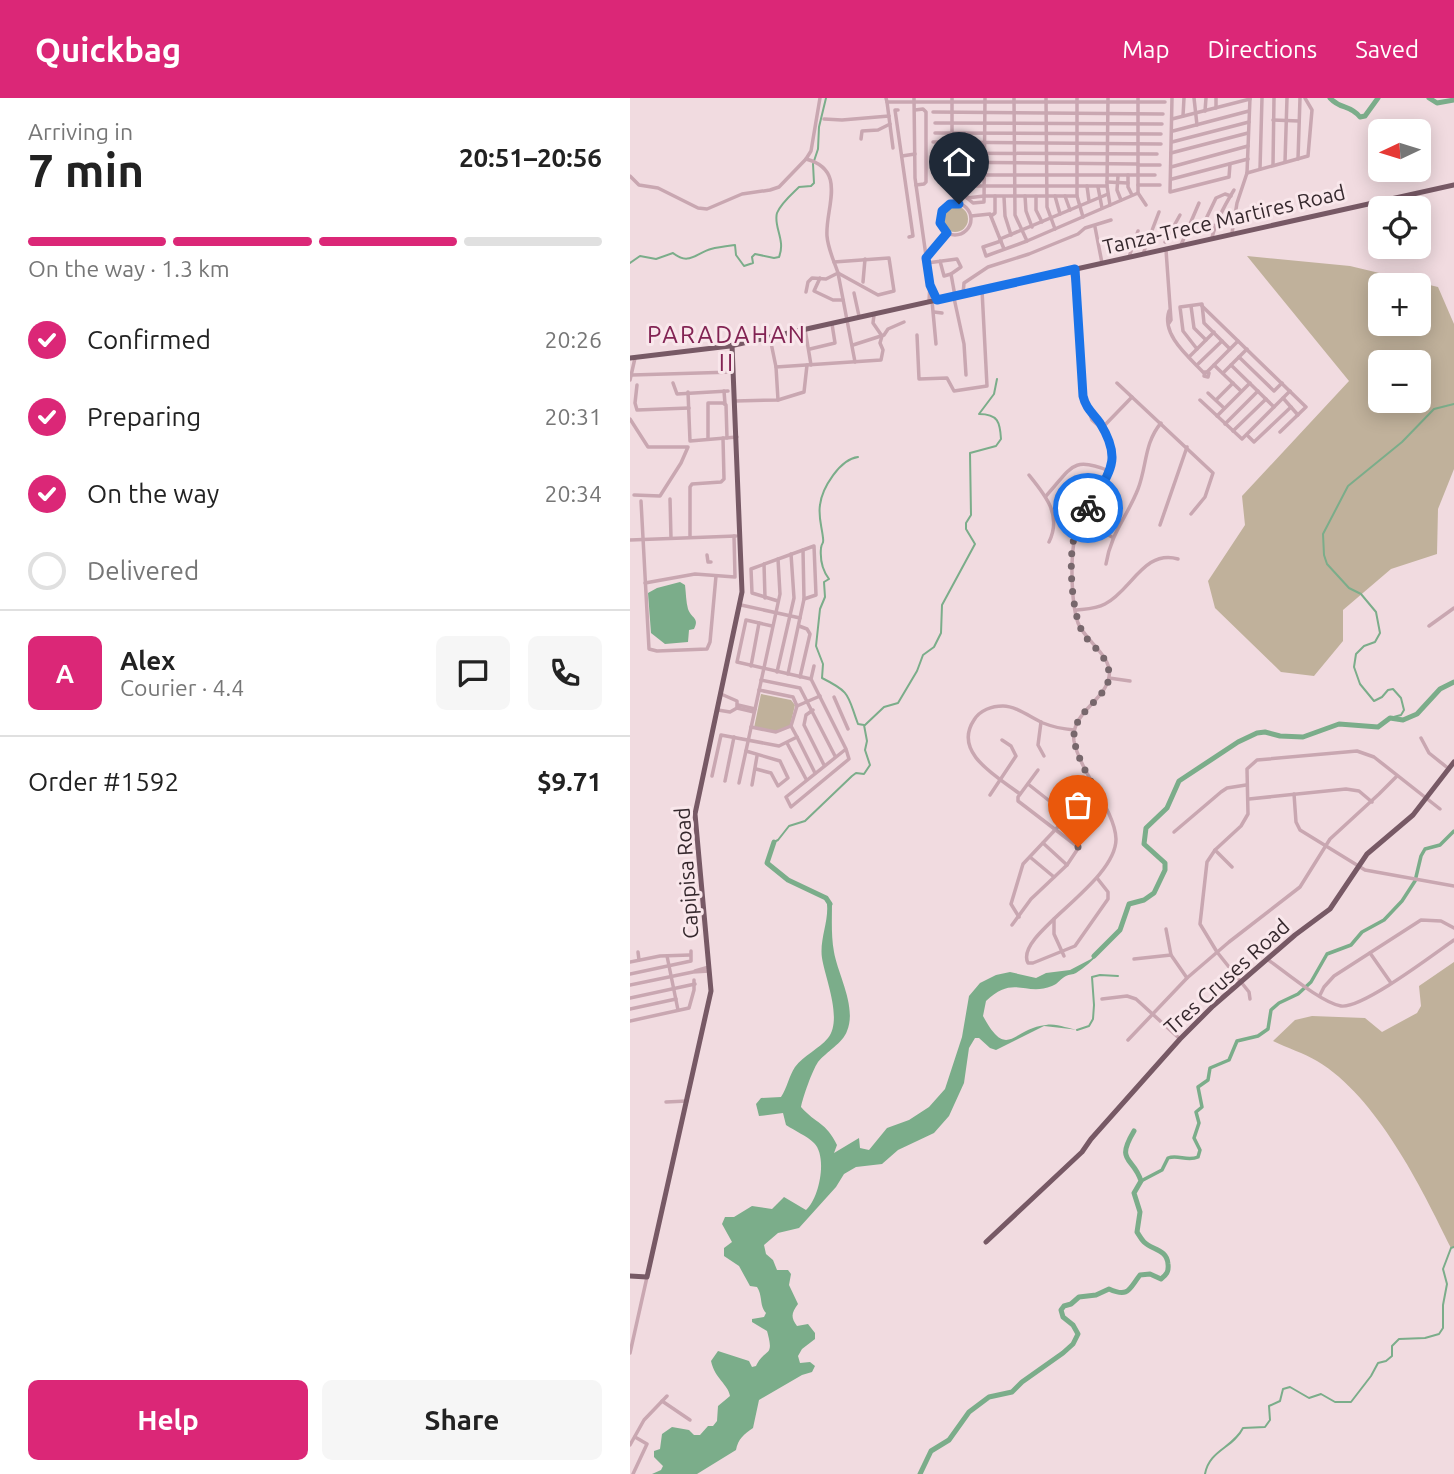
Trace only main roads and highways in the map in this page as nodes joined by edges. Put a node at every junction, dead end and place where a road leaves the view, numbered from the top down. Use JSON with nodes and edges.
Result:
{"nodes":[{"id":1,"x":1454,"y":185,"type":"edge"},
{"id":2,"x":732,"y":345,"type":"junction"},
{"id":3,"x":633,"y":358,"type":"edge"},
{"id":4,"x":1454,"y":762,"type":"edge"},
{"id":5,"x":986,"y":1242,"type":"dead end"},
{"id":6,"x":630,"y":1276,"type":"edge"}],
"edges":[{"from":1,"to":2,"type":"main road","name":"Tanza-Trece Martires Road"},
{"from":2,"to":3,"type":"main road","name":"Tanza-Trece Martires Road"},
{"from":2,"to":6,"type":"main road","name":"Capipisa Road"},
{"from":4,"to":5,"type":"main road","name":"Tres Cruses Road"}]}
